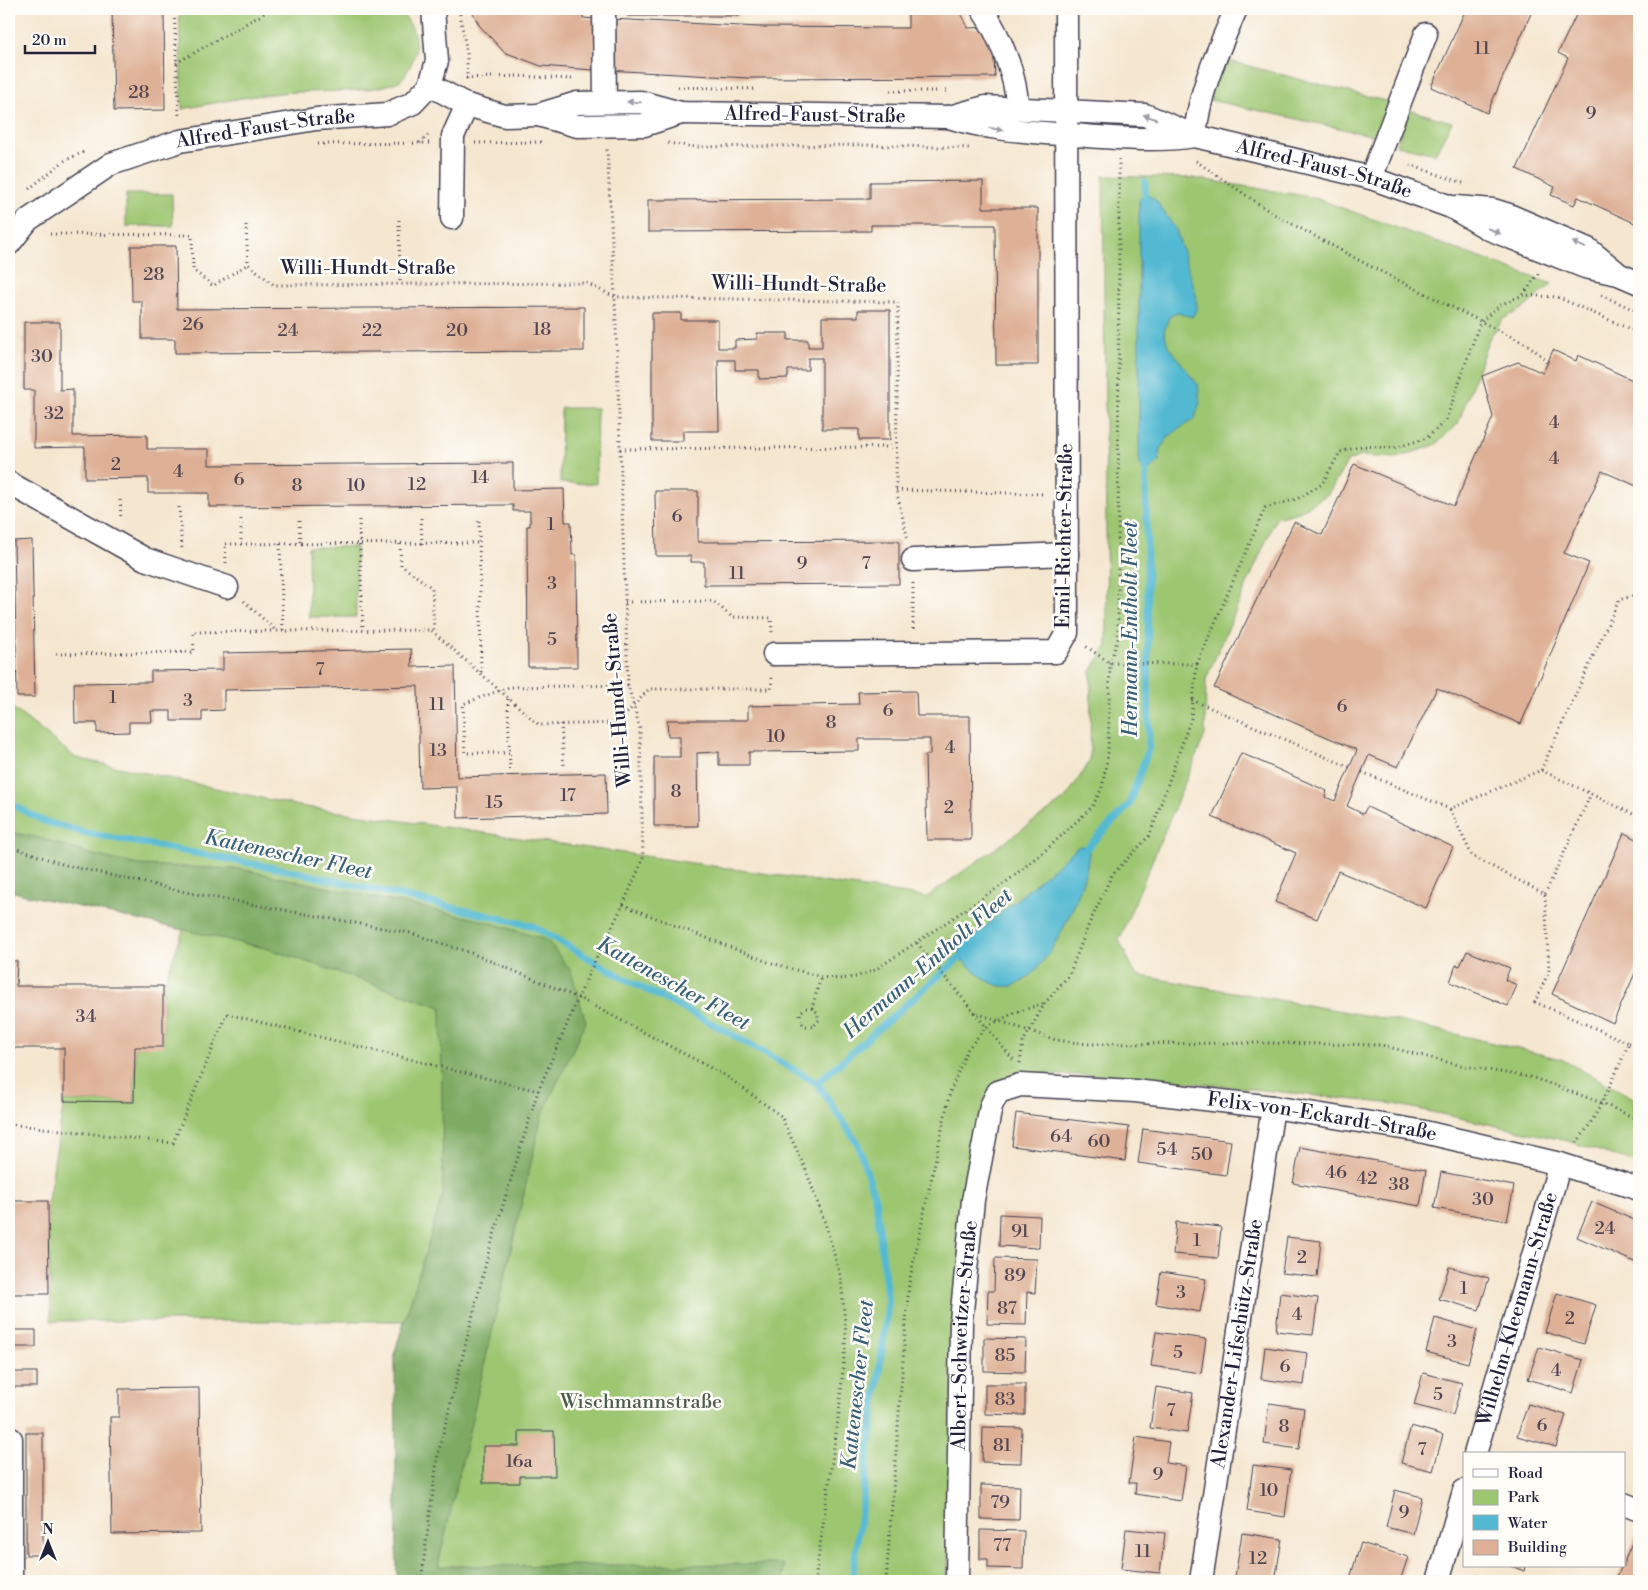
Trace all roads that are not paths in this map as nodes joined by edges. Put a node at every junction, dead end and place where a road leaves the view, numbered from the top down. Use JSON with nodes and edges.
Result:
{"nodes":[{"id":1,"x":433,"y":9,"type":"edge"},
{"id":2,"x":604,"y":9,"type":"edge"},
{"id":3,"x":982,"y":9,"type":"edge"},
{"id":4,"x":1066,"y":9,"type":"edge"},
{"id":5,"x":1236,"y":9,"type":"edge"},
{"id":6,"x":1426,"y":34,"type":"dead end"},
{"id":7,"x":430,"y":86,"type":"junction"},
{"id":8,"x":605,"y":102,"type":"junction"},
{"id":9,"x":467,"y":104,"type":"junction"},
{"id":10,"x":1017,"y":107,"type":"junction"},
{"id":11,"x":1067,"y":109,"type":"junction"},
{"id":12,"x":681,"y":113,"type":"junction"},
{"id":13,"x":538,"y":115,"type":"junction"},
{"id":14,"x":949,"y":117,"type":"junction"},
{"id":15,"x":1067,"y":135,"type":"junction"},
{"id":16,"x":1195,"y":136,"type":"junction"},
{"id":17,"x":1372,"y":178,"type":"junction"},
{"id":18,"x":1451,"y":207,"type":"junction"},
{"id":19,"x":452,"y":218,"type":"dead end"},
{"id":20,"x":9,"y":244,"type":"edge"},
{"id":21,"x":1618,"y":274,"type":"junction"},
{"id":22,"x":1639,"y":283,"type":"edge"},
{"id":23,"x":9,"y":483,"type":"edge"},
{"id":24,"x":1067,"y":554,"type":"junction"},
{"id":25,"x":913,"y":560,"type":"road end"},
{"id":26,"x":227,"y":587,"type":"road end"},
{"id":27,"x":774,"y":654,"type":"road end"},
{"id":28,"x":998,"y":1092,"type":"joint"},
{"id":29,"x":1273,"y":1107,"type":"junction"},
{"id":30,"x":1560,"y":1164,"type":"junction"},
{"id":31,"x":1639,"y":1189,"type":"edge"},
{"id":32,"x":11,"y":1439,"type":"dead end"},
{"id":33,"x":1476,"y":1452,"type":"edge"},
{"id":34,"x":1463,"y":1494,"type":"edge"},
{"id":35,"x":1626,"y":1505,"type":"edge"},
{"id":36,"x":1639,"y":1510,"type":"edge"},
{"id":37,"x":11,"y":1581,"type":"edge"},
{"id":38,"x":957,"y":1581,"type":"edge"},
{"id":39,"x":1201,"y":1581,"type":"edge"},
{"id":40,"x":1438,"y":1581,"type":"edge"}],
"edges":[{"from":1,"to":7,"type":"street"},
{"from":2,"to":8,"type":"street"},
{"from":3,"to":10,"type":"street"},
{"from":4,"to":11,"type":"street","name":"Emil-Richter-Straße"},
{"from":5,"to":16,"type":"street"},
{"from":6,"to":17,"type":"street"},
{"from":7,"to":9,"type":"street","name":"Alfred-Faust-Straße"},
{"from":7,"to":20,"type":"street","name":"Alfred-Faust-Straße"},
{"from":12,"to":8,"type":"street","name":"Alfred-Faust-Straße","one_way":true},
{"from":8,"to":13,"type":"street","name":"Alfred-Faust-Straße"},
{"from":9,"to":13,"type":"street","name":"Alfred-Faust-Straße"},
{"from":9,"to":19,"type":"street"},
{"from":10,"to":11,"type":"street","name":"Alfred-Faust-Straße"},
{"from":10,"to":14,"type":"street","name":"Alfred-Faust-Straße"},
{"from":11,"to":15,"type":"street","name":"Emil-Richter-Straße"},
{"from":16,"to":11,"type":"street","name":"Alfred-Faust-Straße","one_way":true},
{"from":12,"to":13,"type":"street","name":"Alfred-Faust-Straße"},
{"from":12,"to":14,"type":"street","name":"Alfred-Faust-Straße"},
{"from":14,"to":15,"type":"street","name":"Alfred-Faust-Straße","one_way":true},
{"from":15,"to":16,"type":"street","name":"Alfred-Faust-Straße"},
{"from":15,"to":24,"type":"street","name":"Emil-Richter-Straße"},
{"from":16,"to":17,"type":"street","name":"Alfred-Faust-Straße"},
{"from":17,"to":18,"type":"street","name":"Alfred-Faust-Straße"},
{"from":18,"to":21,"type":"street","name":"Alfred-Faust-Straße","one_way":true},
{"from":21,"to":18,"type":"street","name":"Alfred-Faust-Straße","one_way":true},
{"from":21,"to":22,"type":"street","name":"Alfred-Faust-Straße"},
{"from":23,"to":26,"type":"street"},
{"from":24,"to":25,"type":"street"},
{"from":24,"to":27,"type":"street","name":"Emil-Richter-Straße"},
{"from":28,"to":29,"type":"street","name":"Felix-von-Eckardt-Straße"},
{"from":28,"to":38,"type":"street","name":"Albert-Schweitzer-Straße"},
{"from":29,"to":30,"type":"street","name":"Felix-von-Eckardt-Straße"},
{"from":29,"to":39,"type":"street","name":"Alexander-Lifschütz-Straße"},
{"from":30,"to":31,"type":"street","name":"Felix-von-Eckardt-Straße"},
{"from":30,"to":33,"type":"street","name":"Wilhelm-Kleemann-Straße"},
{"from":32,"to":37,"type":"street"},
{"from":34,"to":40,"type":"street"},
{"from":35,"to":36,"type":"street"}]}
